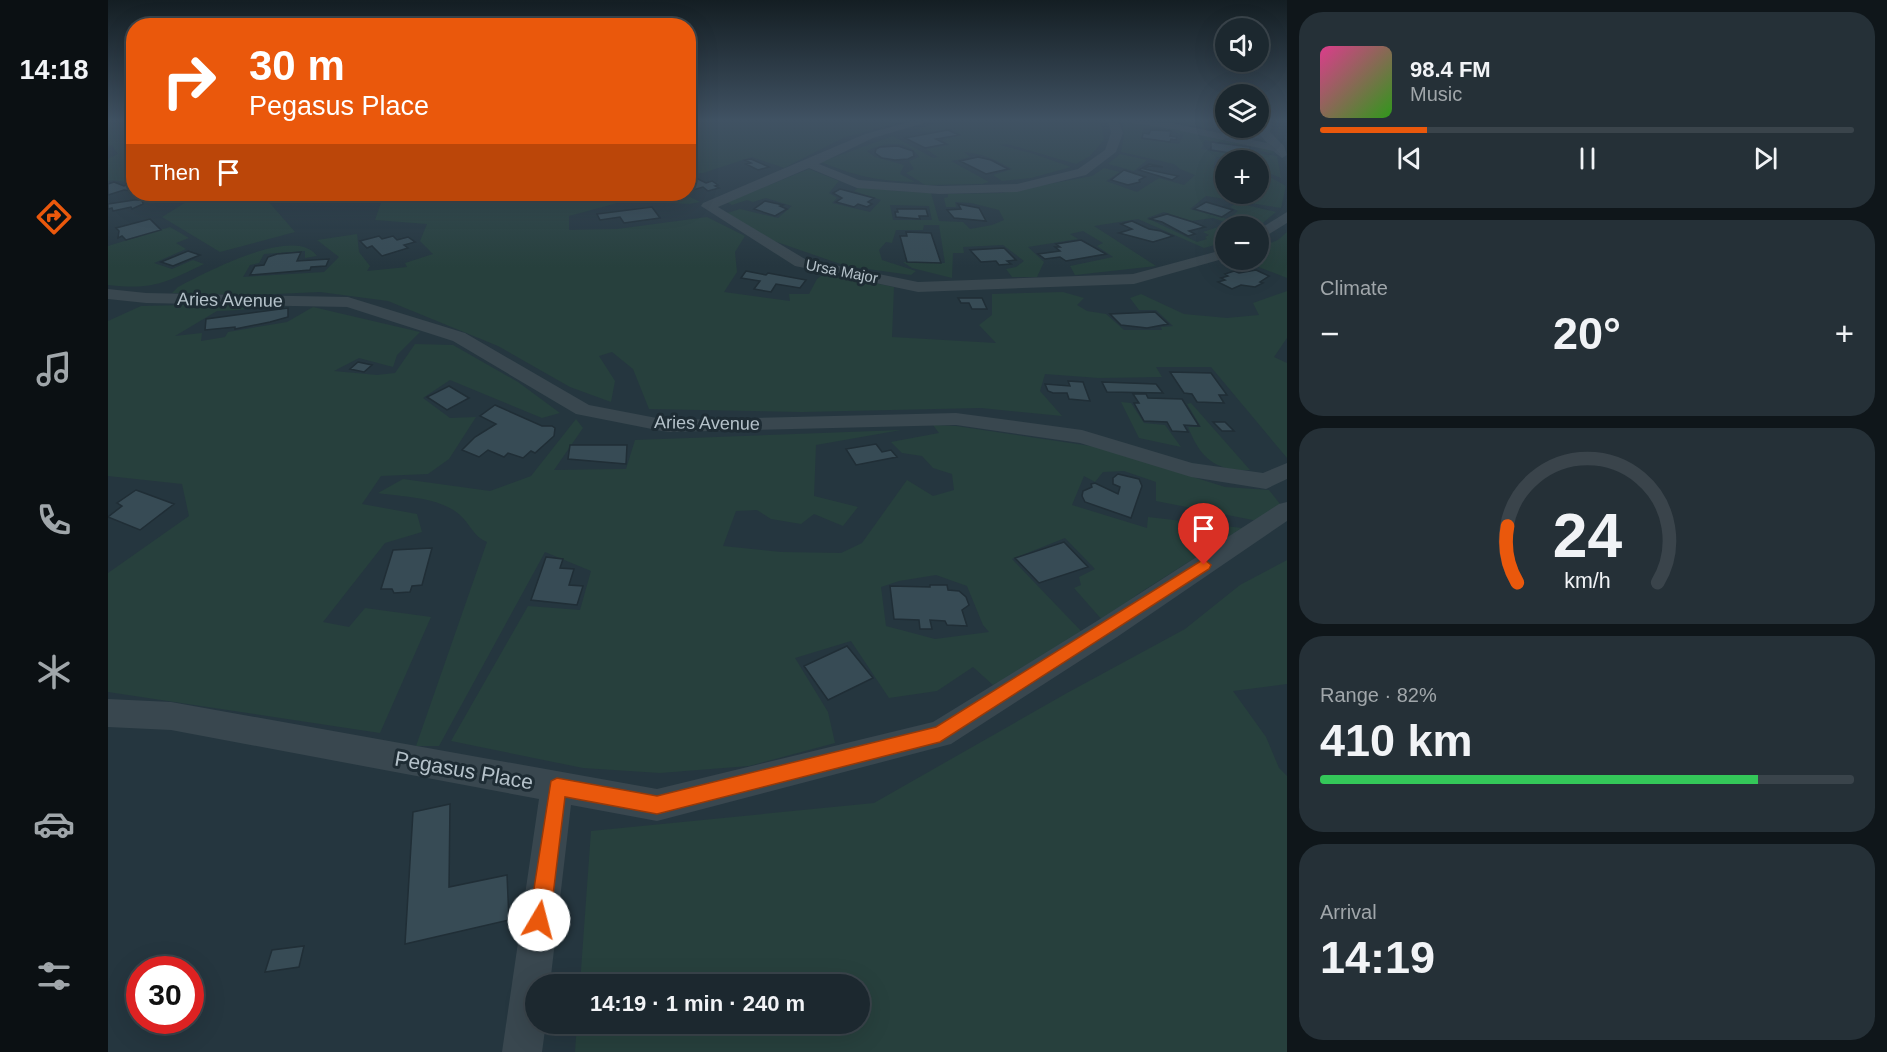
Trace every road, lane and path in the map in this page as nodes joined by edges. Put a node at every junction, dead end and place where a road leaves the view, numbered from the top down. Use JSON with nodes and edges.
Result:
{"nodes":[{"id":1,"x":797,"y":169,"type":"edge"},
{"id":2,"x":821,"y":169,"type":"edge"},
{"id":3,"x":1086,"y":169,"type":"edge"},
{"id":4,"x":1287,"y":216,"type":"edge"},
{"id":5,"x":1269,"y":229,"type":"edge"},
{"id":6,"x":1215,"y":256,"type":"edge"},
{"id":7,"x":108,"y":294,"type":"edge"},
{"id":8,"x":1287,"y":470,"type":"edge"},
{"id":9,"x":1266,"y":481,"type":"junction"},
{"id":10,"x":1287,"y":501,"type":"edge"},
{"id":11,"x":1287,"y":510,"type":"edge"},
{"id":12,"x":108,"y":713,"type":"edge"},
{"id":13,"x":557,"y":787,"type":"junction"},
{"id":14,"x":522,"y":1052,"type":"edge"}],
"edges":[{"from":1,"to":6,"type":"street","name":"Ursa Major"},
{"from":2,"to":3,"type":"street"},
{"from":4,"to":5,"type":"street"},
{"from":7,"to":9,"type":"street","name":"Aries Avenue"},
{"from":8,"to":9,"type":"street"},
{"from":9,"to":10,"type":"street"},
{"from":11,"to":13,"type":"street","name":"Pegasus Place"},
{"from":12,"to":13,"type":"street","name":"Pegasus Place"},
{"from":13,"to":14,"type":"street"}]}
